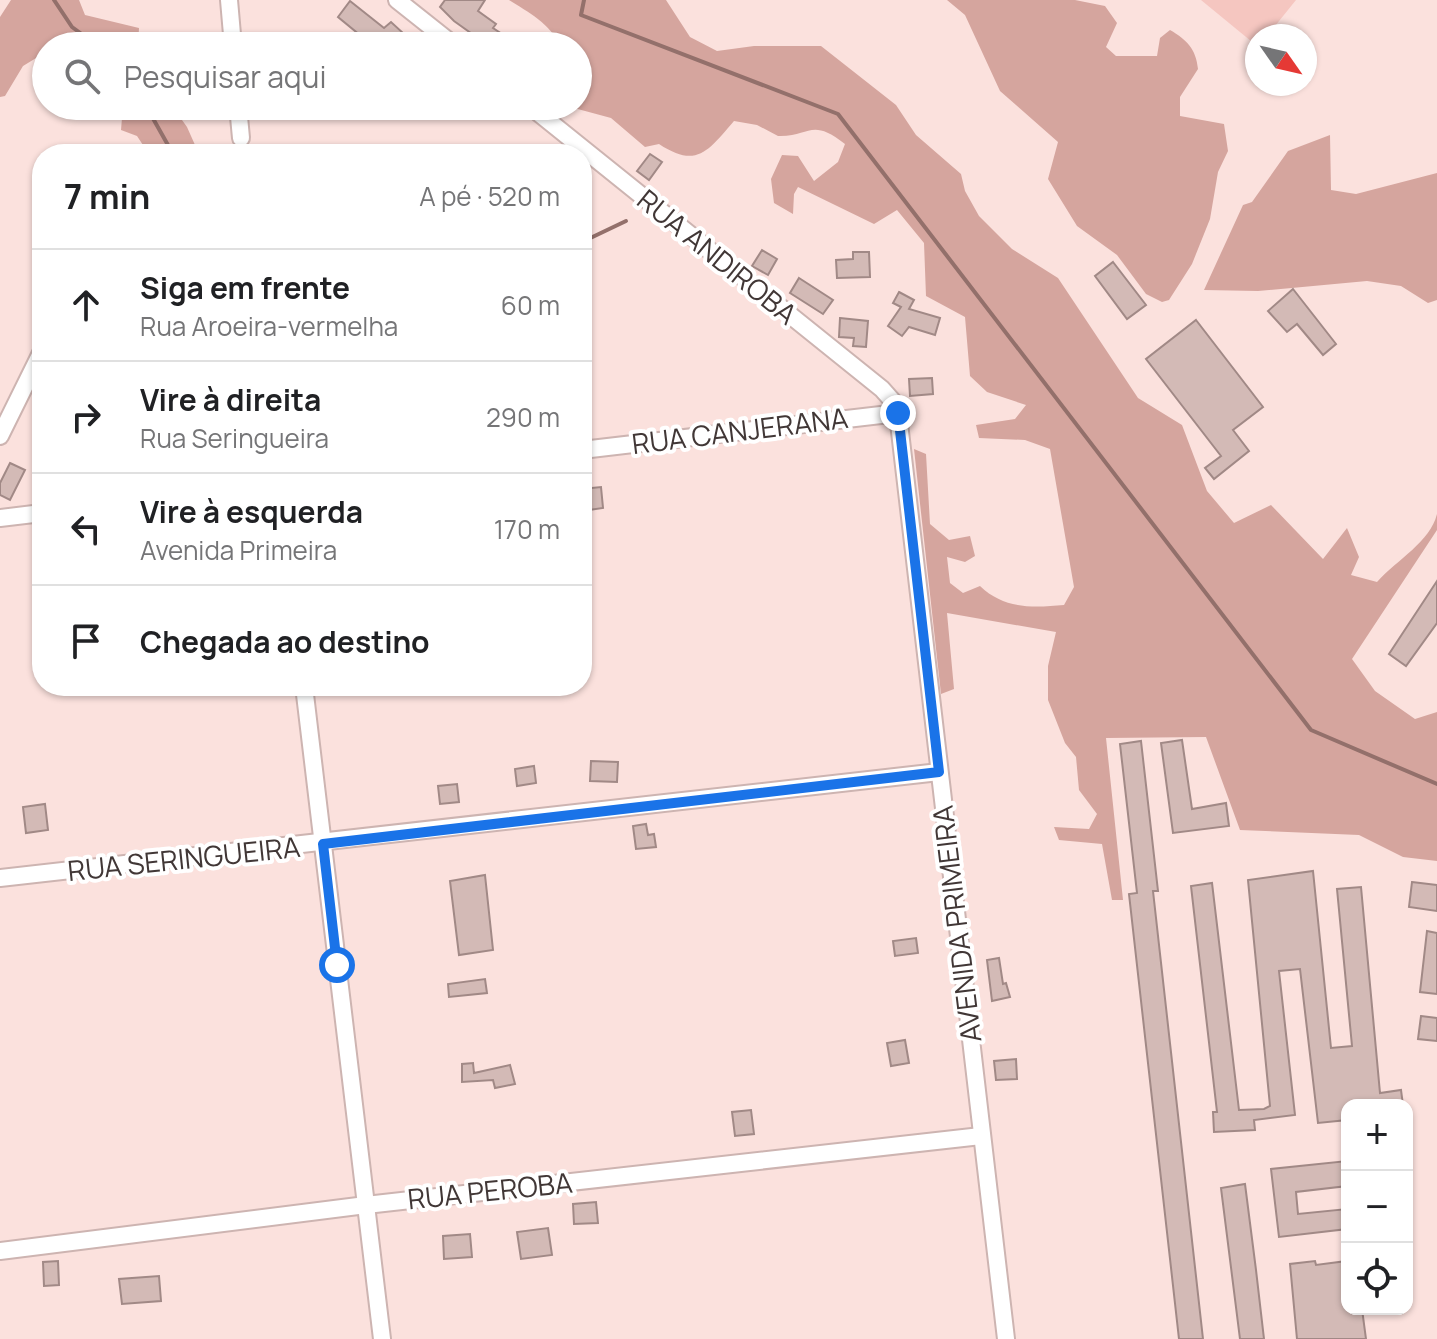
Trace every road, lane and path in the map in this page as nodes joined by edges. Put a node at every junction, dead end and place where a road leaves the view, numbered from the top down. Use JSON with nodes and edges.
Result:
{"nodes":[{"id":1,"x":229,"y":0,"type":"edge"},
{"id":2,"x":397,"y":0,"type":"edge"},
{"id":3,"x":232,"y":32,"type":"edge"},
{"id":4,"x":437,"y":32,"type":"edge"},
{"id":5,"x":239,"y":120,"type":"edge"},
{"id":6,"x":547,"y":120,"type":"edge"},
{"id":7,"x":241,"y":138,"type":"dead end"},
{"id":8,"x":577,"y":144,"type":"edge"},
{"id":9,"x":592,"y":156,"type":"edge"},
{"id":10,"x":32,"y":371,"type":"edge"},
{"id":11,"x":898,"y":413,"type":"junction"},
{"id":12,"x":0,"y":436,"type":"edge"},
{"id":13,"x":592,"y":449,"type":"edge"},
{"id":14,"x":32,"y":514,"type":"edge"},
{"id":15,"x":0,"y":518,"type":"edge"},
{"id":16,"x":305,"y":696,"type":"edge"},
{"id":17,"x":939,"y":772,"type":"junction"},
{"id":18,"x":323,"y":844,"type":"junction"},
{"id":19,"x":0,"y":878,"type":"edge"},
{"id":20,"x":981,"y":1136,"type":"junction"},
{"id":21,"x":366,"y":1205,"type":"junction"},
{"id":22,"x":0,"y":1251,"type":"edge"},
{"id":23,"x":382,"y":1339,"type":"edge"},
{"id":24,"x":1006,"y":1339,"type":"edge"}],
"edges":[{"from":1,"to":3,"type":"street"},
{"from":2,"to":4,"type":"street"},
{"from":5,"to":7,"type":"street"},
{"from":6,"to":8,"type":"street","name":"RUA ANDIROBA"},
{"from":9,"to":11,"type":"street","name":"RUA ANDIROBA"},
{"from":10,"to":12,"type":"street"},
{"from":11,"to":13,"type":"street","name":"RUA CANJERANA"},
{"from":11,"to":17,"type":"street","name":"AVENIDA PRIMEIRA"},
{"from":14,"to":15,"type":"street"},
{"from":16,"to":18,"type":"street"},
{"from":17,"to":18,"type":"street","name":"RUA SERINGUEIRA"},
{"from":17,"to":20,"type":"street","name":"AVENIDA PRIMEIRA"},
{"from":18,"to":19,"type":"street","name":"RUA SERINGUEIRA"},
{"from":18,"to":21,"type":"street"},
{"from":20,"to":21,"type":"street","name":"RUA PEROBA"},
{"from":20,"to":24,"type":"street","name":"AVENIDA PRIMEIRA"},
{"from":21,"to":22,"type":"street","name":"RUA PEROBA"},
{"from":21,"to":23,"type":"street"}]}
